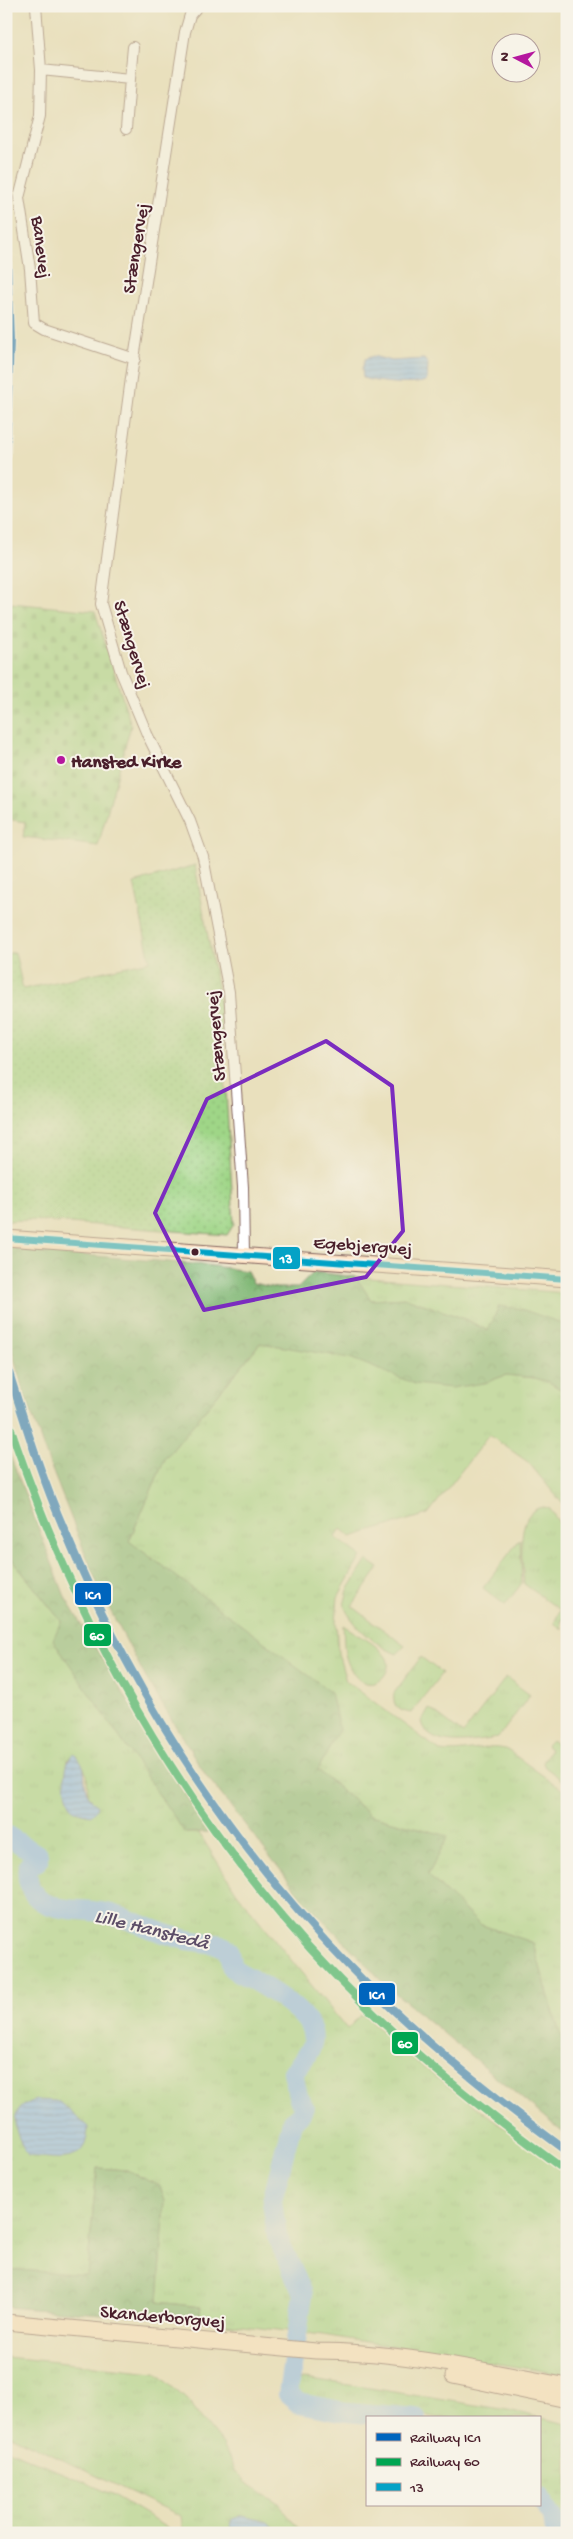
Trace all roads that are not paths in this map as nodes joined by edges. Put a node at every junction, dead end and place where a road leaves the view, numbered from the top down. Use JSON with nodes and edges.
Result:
{"nodes":[{"id":1,"x":36,"y":6,"type":"edge"},
{"id":2,"x":198,"y":6,"type":"edge"},
{"id":3,"x":133,"y":47,"type":"dead end"},
{"id":4,"x":41,"y":70,"type":"junction"},
{"id":5,"x":130,"y":79,"type":"junction"},
{"id":6,"x":126,"y":129,"type":"dead end"},
{"id":7,"x":135,"y":359,"type":"junction"},
{"id":8,"x":6,"y":1238,"type":"edge"},
{"id":9,"x":244,"y":1255,"type":"junction"},
{"id":10,"x":567,"y":1279,"type":"edge"},
{"id":11,"x":6,"y":2322,"type":"edge"},
{"id":12,"x":313,"y":2350,"type":"junction"},
{"id":13,"x":567,"y":2386,"type":"edge"},
{"id":14,"x":567,"y":2400,"type":"edge"}],
"edges":[{"from":1,"to":4,"type":"street","name":"Banevej"},
{"from":2,"to":7,"type":"street","name":"Stængervej"},
{"from":3,"to":5,"type":"street"},
{"from":4,"to":5,"type":"street"},
{"from":4,"to":7,"type":"street","name":"Banevej"},
{"from":5,"to":6,"type":"street"},
{"from":7,"to":9,"type":"street","name":"Stængervej"},
{"from":8,"to":9,"type":"main road","name":"Egebjergvej"},
{"from":9,"to":10,"type":"main road","name":"Egebjergvej"},
{"from":11,"to":12,"type":"main road","name":"Skanderborgvej"},
{"from":12,"to":13,"type":"main road","name":"Skanderborgvej"},
{"from":12,"to":14,"type":"main road","name":"Skanderborgvej"}]}
